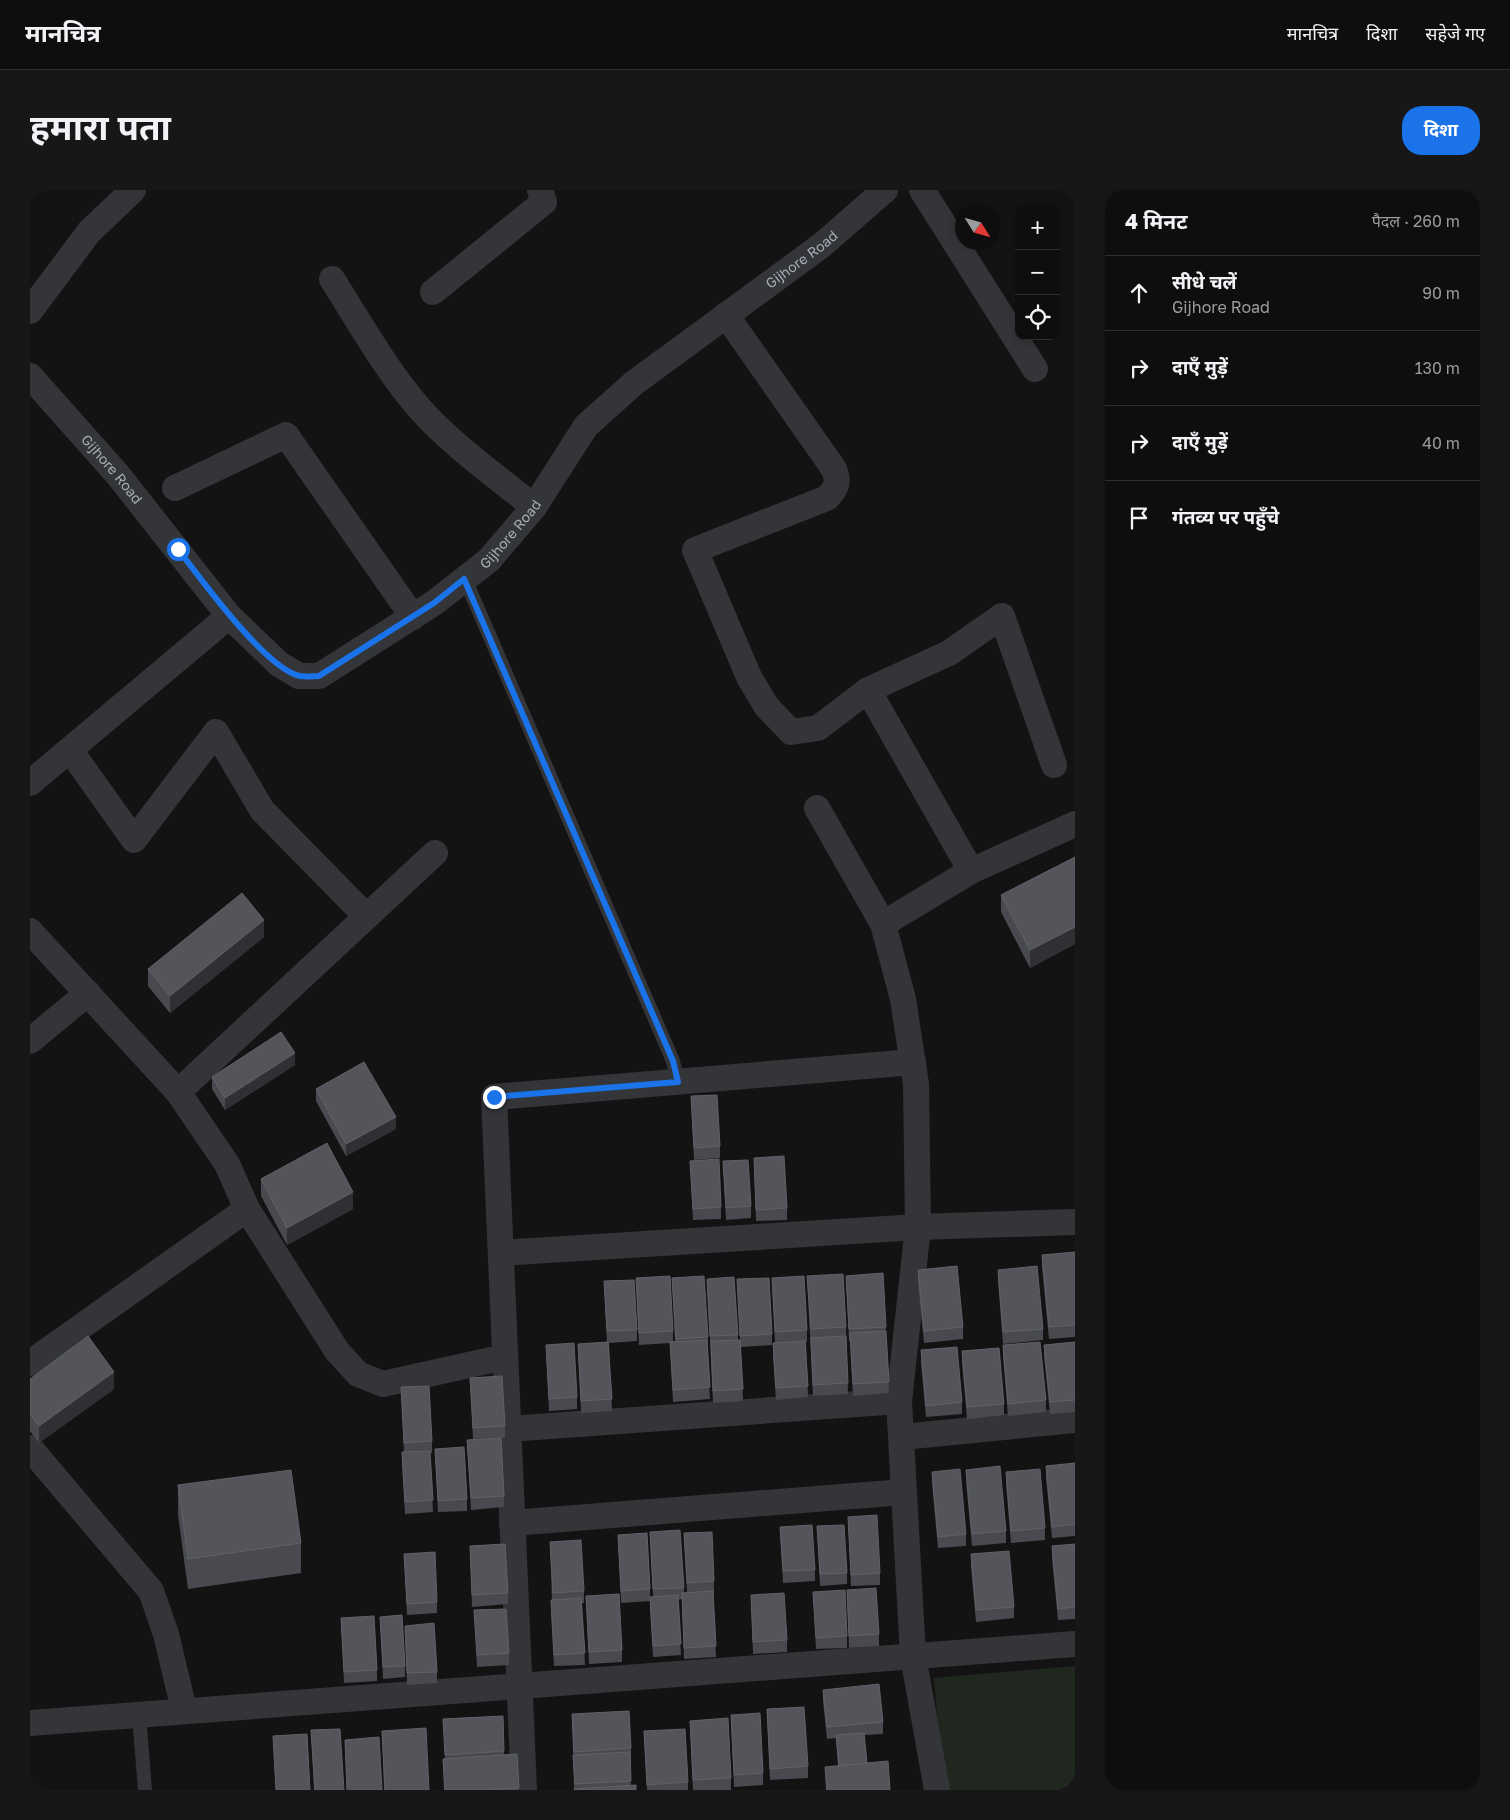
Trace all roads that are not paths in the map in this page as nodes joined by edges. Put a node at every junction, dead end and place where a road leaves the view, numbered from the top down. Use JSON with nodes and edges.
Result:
{"nodes":[{"id":1,"x":133,"y":190,"type":"edge"},
{"id":2,"x":540,"y":190,"type":"edge"},
{"id":3,"x":885,"y":190,"type":"edge"},
{"id":4,"x":922,"y":190,"type":"edge"},
{"id":5,"x":332,"y":280,"type":"dead end"},
{"id":6,"x":433,"y":292,"type":"dead end"},
{"id":7,"x":30,"y":310,"type":"edge"},
{"id":8,"x":726,"y":315,"type":"junction"},
{"id":9,"x":1035,"y":369,"type":"dead end"},
{"id":10,"x":30,"y":376,"type":"edge"},
{"id":11,"x":175,"y":488,"type":"dead end"},
{"id":12,"x":534,"y":507,"type":"junction"},
{"id":13,"x":464,"y":579,"type":"junction"},
{"id":14,"x":229,"y":616,"type":"junction"},
{"id":15,"x":413,"y":617,"type":"junction"},
{"id":16,"x":868,"y":690,"type":"junction"},
{"id":17,"x":70,"y":750,"type":"junction"},
{"id":18,"x":1054,"y":765,"type":"dead end"},
{"id":19,"x":30,"y":783,"type":"edge"},
{"id":20,"x":817,"y":808,"type":"dead end"},
{"id":21,"x":1075,"y":824,"type":"edge"},
{"id":22,"x":435,"y":853,"type":"dead end"},
{"id":23,"x":971,"y":871,"type":"junction"},
{"id":24,"x":366,"y":916,"type":"junction"},
{"id":25,"x":883,"y":924,"type":"junction"},
{"id":26,"x":30,"y":931,"type":"edge"},
{"id":27,"x":88,"y":994,"type":"junction"},
{"id":28,"x":30,"y":1041,"type":"edge"},
{"id":29,"x":913,"y":1062,"type":"junction"},
{"id":30,"x":678,"y":1082,"type":"junction"},
{"id":31,"x":178,"y":1092,"type":"junction"},
{"id":32,"x":247,"y":1209,"type":"junction"},
{"id":33,"x":1075,"y":1222,"type":"edge"},
{"id":34,"x":918,"y":1226,"type":"junction"},
{"id":35,"x":501,"y":1253,"type":"junction"},
{"id":36,"x":505,"y":1357,"type":"junction"},
{"id":37,"x":30,"y":1363,"type":"edge"},
{"id":38,"x":899,"y":1401,"type":"junction"},
{"id":39,"x":1075,"y":1420,"type":"edge"},
{"id":40,"x":508,"y":1429,"type":"junction"},
{"id":41,"x":902,"y":1437,"type":"junction"},
{"id":42,"x":30,"y":1448,"type":"edge"},
{"id":43,"x":904,"y":1492,"type":"junction"},
{"id":44,"x":512,"y":1523,"type":"junction"},
{"id":45,"x":1075,"y":1644,"type":"edge"},
{"id":46,"x":913,"y":1656,"type":"junction"},
{"id":47,"x":520,"y":1686,"type":"junction"},
{"id":48,"x":184,"y":1710,"type":"junction"},
{"id":49,"x":139,"y":1715,"type":"junction"},
{"id":50,"x":30,"y":1723,"type":"edge"},
{"id":51,"x":145,"y":1790,"type":"edge"},
{"id":52,"x":524,"y":1790,"type":"edge"},
{"id":53,"x":937,"y":1790,"type":"edge"}],
"edges":[{"from":1,"to":7,"type":"street"},
{"from":2,"to":6,"type":"street"},
{"from":3,"to":8,"type":"street","name":"Gijhore Road"},
{"from":4,"to":9,"type":"street"},
{"from":5,"to":12,"type":"street"},
{"from":8,"to":12,"type":"street","name":"Gijhore Road"},
{"from":8,"to":16,"type":"street"},
{"from":10,"to":14,"type":"street","name":"Gijhore Road"},
{"from":11,"to":15,"type":"street"},
{"from":12,"to":13,"type":"street","name":"Gijhore Road"},
{"from":13,"to":15,"type":"street","name":"Gijhore Road"},
{"from":13,"to":30,"type":"lane"},
{"from":14,"to":15,"type":"street","name":"Gijhore Road"},
{"from":14,"to":17,"type":"street"},
{"from":16,"to":18,"type":"street"},
{"from":16,"to":23,"type":"street"},
{"from":17,"to":19,"type":"street"},
{"from":17,"to":24,"type":"street"},
{"from":20,"to":25,"type":"street"},
{"from":21,"to":23,"type":"street"},
{"from":22,"to":24,"type":"street"},
{"from":23,"to":25,"type":"street"},
{"from":24,"to":31,"type":"street"},
{"from":25,"to":29,"type":"street"},
{"from":26,"to":27,"type":"street"},
{"from":27,"to":28,"type":"street"},
{"from":27,"to":31,"type":"street"},
{"from":29,"to":30,"type":"street"},
{"from":29,"to":34,"type":"street"},
{"from":30,"to":35,"type":"street"},
{"from":31,"to":32,"type":"street"},
{"from":32,"to":36,"type":"street"},
{"from":32,"to":37,"type":"street"},
{"from":33,"to":34,"type":"street"},
{"from":34,"to":35,"type":"street"},
{"from":34,"to":38,"type":"street"},
{"from":35,"to":36,"type":"street"},
{"from":36,"to":40,"type":"street"},
{"from":38,"to":40,"type":"street"},
{"from":38,"to":41,"type":"street"},
{"from":39,"to":41,"type":"street"},
{"from":40,"to":44,"type":"street"},
{"from":41,"to":43,"type":"street"},
{"from":42,"to":48,"type":"street"},
{"from":43,"to":44,"type":"street"},
{"from":43,"to":46,"type":"street"},
{"from":44,"to":47,"type":"street"},
{"from":45,"to":46,"type":"street"},
{"from":46,"to":47,"type":"street"},
{"from":46,"to":53,"type":"street"},
{"from":47,"to":48,"type":"street"},
{"from":47,"to":52,"type":"street"},
{"from":48,"to":49,"type":"street"},
{"from":49,"to":50,"type":"street"},
{"from":49,"to":51,"type":"lane"}]}
